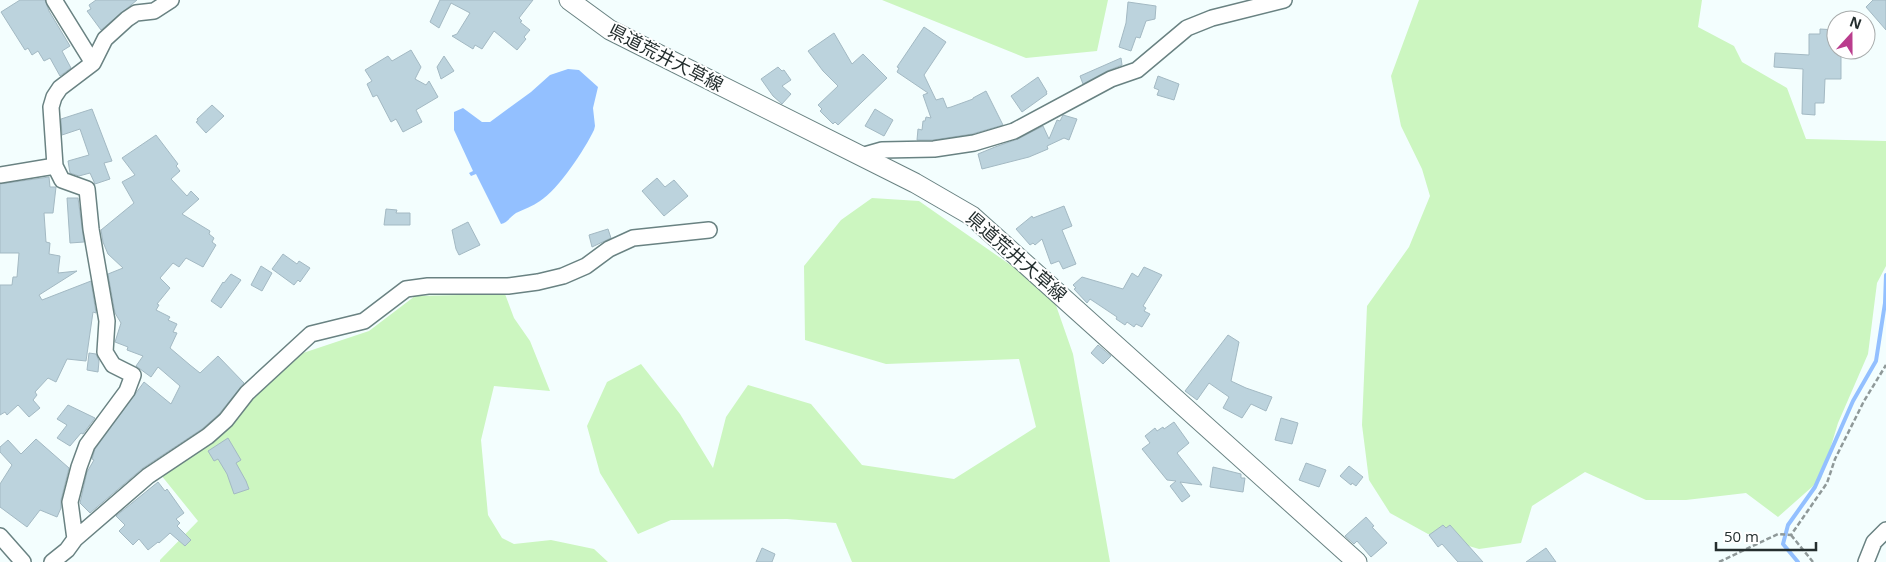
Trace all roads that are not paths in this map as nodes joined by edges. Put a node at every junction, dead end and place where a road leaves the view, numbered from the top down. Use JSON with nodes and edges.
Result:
{"nodes":[{"id":1,"x":54,"y":0,"type":"edge"},
{"id":2,"x":171,"y":0,"type":"edge"},
{"id":3,"x":569,"y":0,"type":"edge"},
{"id":4,"x":1284,"y":0,"type":"edge"},
{"id":5,"x":93,"y":63,"type":"junction"},
{"id":6,"x":860,"y":156,"type":"junction"},
{"id":7,"x":55,"y":166,"type":"junction"},
{"id":8,"x":0,"y":175,"type":"edge"},
{"id":9,"x":709,"y":230,"type":"dead end"},
{"id":10,"x":1886,"y":530,"type":"edge"},
{"id":11,"x":0,"y":536,"type":"edge"},
{"id":12,"x":75,"y":539,"type":"junction"},
{"id":13,"x":23,"y":562,"type":"edge"},
{"id":14,"x":52,"y":562,"type":"edge"},
{"id":15,"x":1357,"y":562,"type":"edge"},
{"id":16,"x":1866,"y":562,"type":"edge"}],
"edges":[{"from":1,"to":5,"type":"street"},
{"from":2,"to":5,"type":"street"},
{"from":3,"to":6,"type":"main road","name":"県道荒井大草線"},
{"from":4,"to":6,"type":"street"},
{"from":5,"to":7,"type":"street"},
{"from":6,"to":15,"type":"main road","name":"県道荒井大草線"},
{"from":7,"to":8,"type":"street"},
{"from":7,"to":12,"type":"street"},
{"from":9,"to":12,"type":"street"},
{"from":10,"to":16,"type":"street"},
{"from":11,"to":13,"type":"street"},
{"from":12,"to":14,"type":"street"}]}
